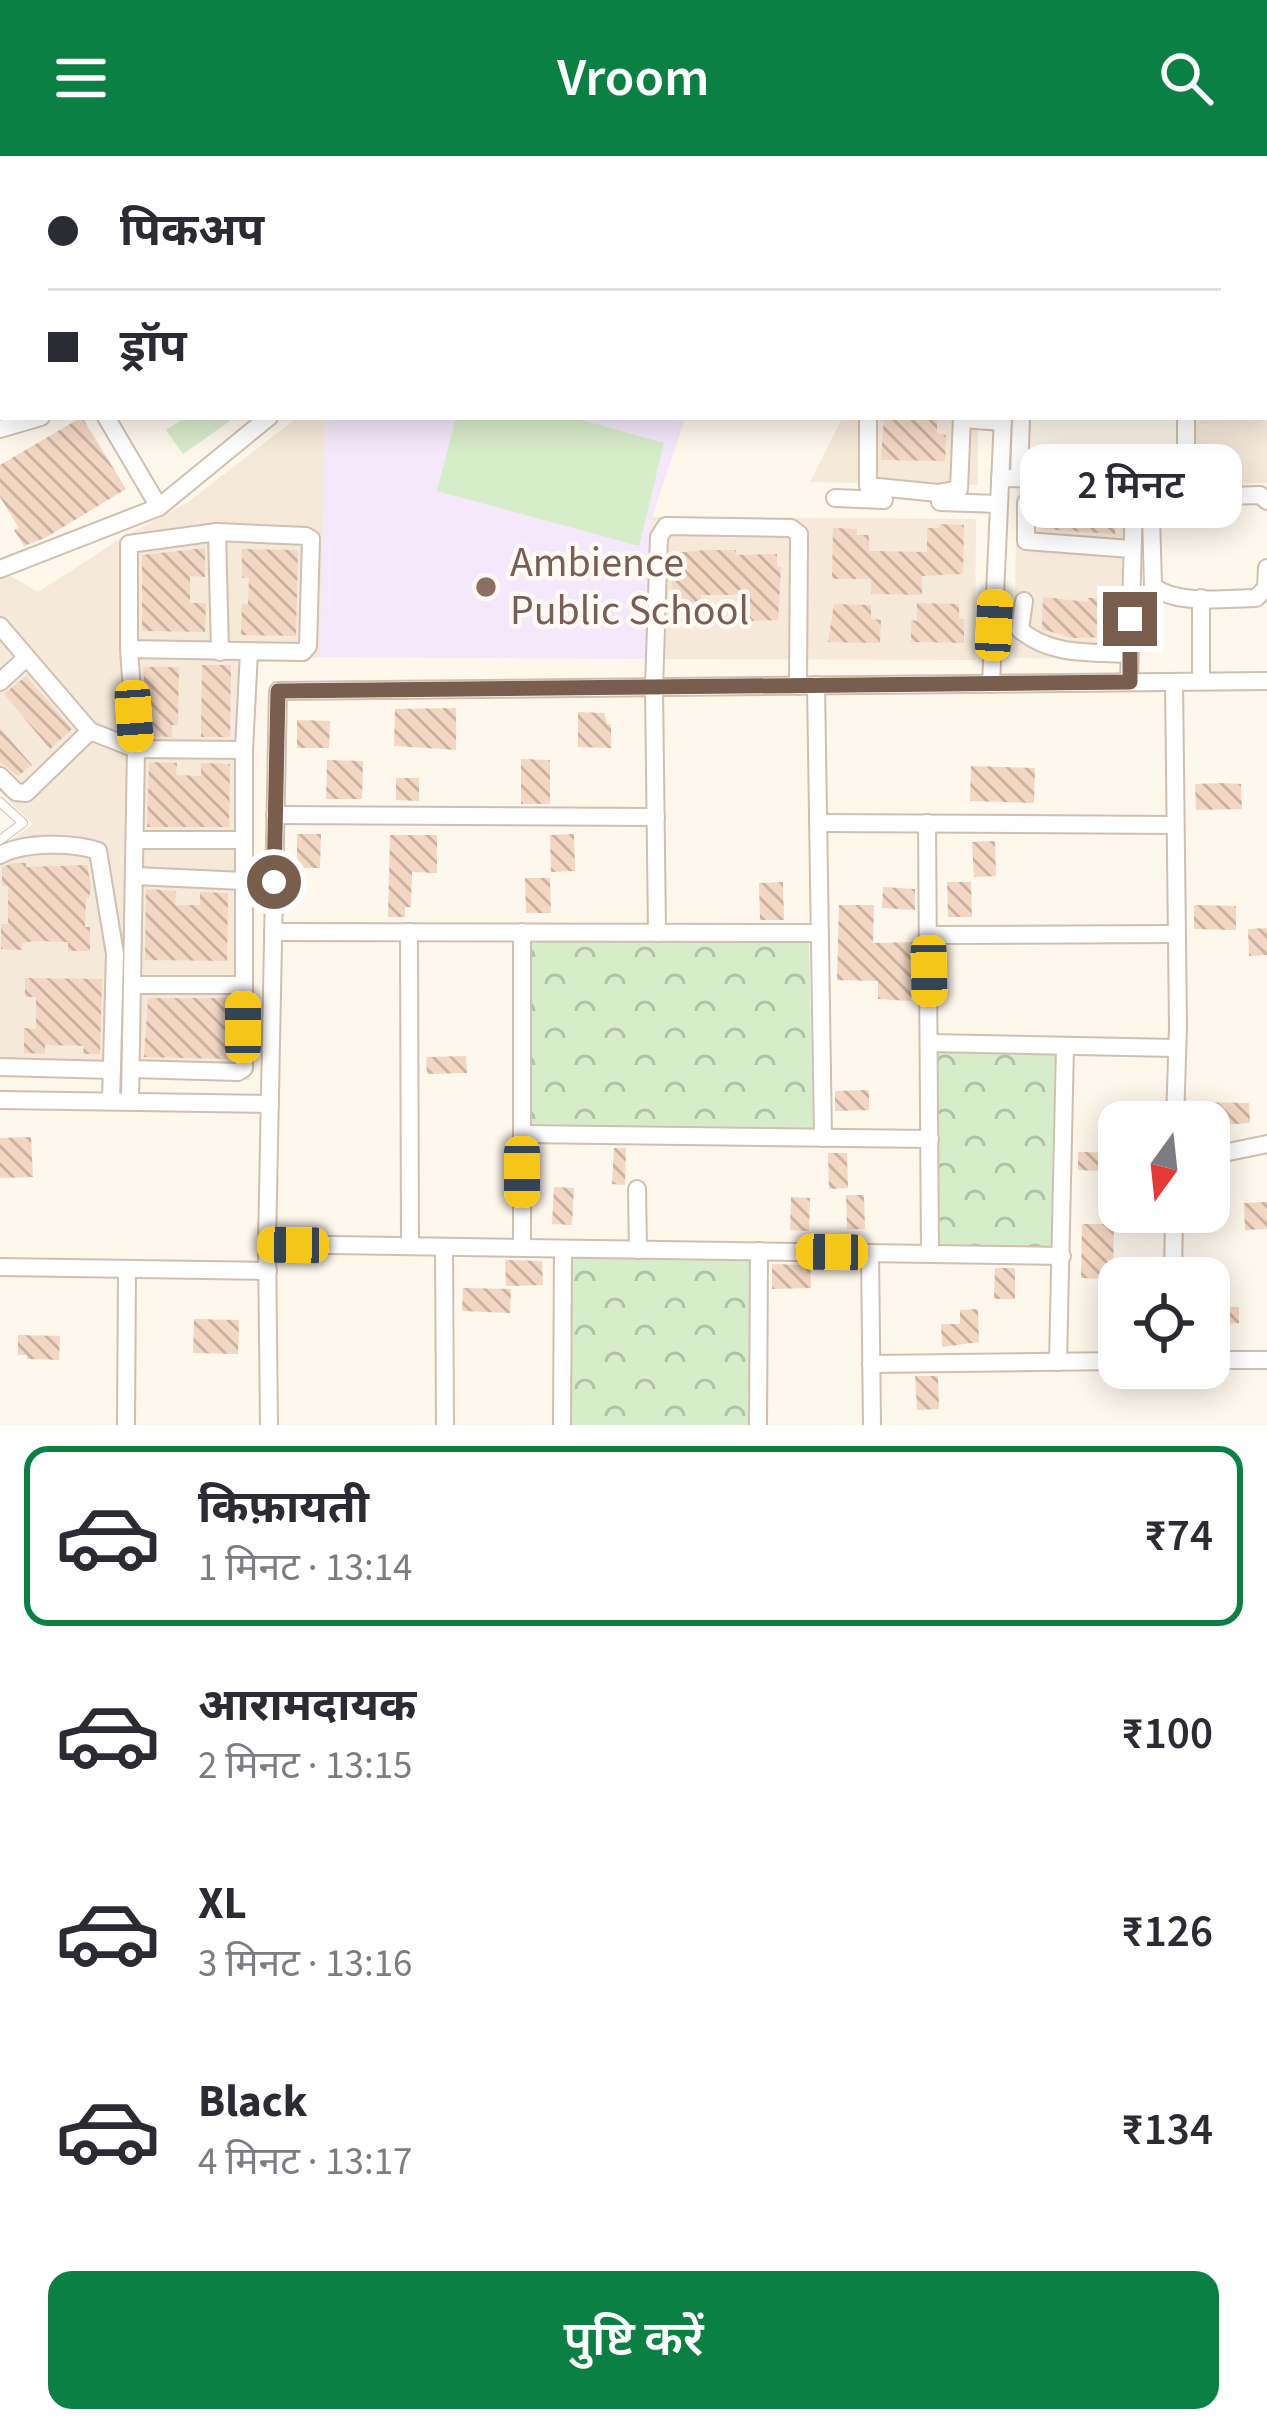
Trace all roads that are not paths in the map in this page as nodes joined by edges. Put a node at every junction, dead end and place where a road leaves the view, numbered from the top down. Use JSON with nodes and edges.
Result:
{"nodes":[{"id":1,"x":31,"y":420,"type":"edge"},
{"id":2,"x":110,"y":420,"type":"edge"},
{"id":3,"x":265,"y":420,"type":"edge"},
{"id":4,"x":868,"y":420,"type":"edge"},
{"id":5,"x":962,"y":420,"type":"edge"},
{"id":6,"x":1009,"y":420,"type":"edge"},
{"id":7,"x":1186,"y":420,"type":"edge"},
{"id":8,"x":0,"y":429,"type":"edge"},
{"id":9,"x":1009,"y":478,"type":"junction"},
{"id":10,"x":835,"y":498,"type":"dead end"},
{"id":11,"x":1267,"y":501,"type":"edge"},
{"id":12,"x":999,"y":504,"type":"junction"},
{"id":13,"x":159,"y":507,"type":"junction"},
{"id":14,"x":217,"y":532,"type":"junction"},
{"id":15,"x":1131,"y":549,"type":"junction"},
{"id":16,"x":1267,"y":568,"type":"edge"},
{"id":17,"x":0,"y":569,"type":"edge"},
{"id":18,"x":1201,"y":598,"type":"junction"},
{"id":19,"x":1024,"y":601,"type":"dead end"},
{"id":20,"x":0,"y":626,"type":"edge"},
{"id":21,"x":129,"y":649,"type":"junction"},
{"id":22,"x":220,"y":652,"type":"junction"},
{"id":23,"x":249,"y":652,"type":"junction"},
{"id":24,"x":1129,"y":654,"type":"junction"},
{"id":25,"x":26,"y":658,"type":"junction"},
{"id":26,"x":1201,"y":681,"type":"junction"},
{"id":27,"x":1267,"y":681,"type":"edge"},
{"id":28,"x":0,"y":682,"type":"edge"},
{"id":29,"x":1130,"y":682,"type":"junction"},
{"id":30,"x":1174,"y":682,"type":"junction"},
{"id":31,"x":992,"y":684,"type":"junction"},
{"id":32,"x":807,"y":686,"type":"junction"},
{"id":33,"x":654,"y":687,"type":"junction"},
{"id":34,"x":90,"y":731,"type":"junction"},
{"id":35,"x":136,"y":748,"type":"junction"},
{"id":36,"x":244,"y":750,"type":"junction"},
{"id":37,"x":0,"y":776,"type":"edge"},
{"id":38,"x":0,"y":802,"type":"edge"},
{"id":39,"x":275,"y":814,"type":"junction"},
{"id":40,"x":656,"y":818,"type":"junction"},
{"id":41,"x":818,"y":823,"type":"junction"},
{"id":42,"x":927,"y":823,"type":"junction"},
{"id":43,"x":1175,"y":825,"type":"junction"},
{"id":44,"x":0,"y":840,"type":"edge"},
{"id":45,"x":135,"y":840,"type":"junction"},
{"id":46,"x":244,"y":847,"type":"junction"},
{"id":47,"x":274,"y":854,"type":"junction"},
{"id":48,"x":0,"y":855,"type":"edge"},
{"id":49,"x":135,"y":877,"type":"junction"},
{"id":50,"x":244,"y":881,"type":"junction"},
{"id":51,"x":273,"y":932,"type":"junction"},
{"id":52,"x":410,"y":932,"type":"junction"},
{"id":53,"x":522,"y":932,"type":"junction"},
{"id":54,"x":657,"y":933,"type":"junction"},
{"id":55,"x":819,"y":933,"type":"junction"},
{"id":56,"x":1177,"y":934,"type":"junction"},
{"id":57,"x":928,"y":935,"type":"junction"},
{"id":58,"x":134,"y":985,"type":"junction"},
{"id":59,"x":243,"y":985,"type":"junction"},
{"id":60,"x":930,"y":1043,"type":"junction"},
{"id":61,"x":1065,"y":1046,"type":"junction"},
{"id":62,"x":1175,"y":1048,"type":"junction"},
{"id":63,"x":0,"y":1067,"type":"edge"},
{"id":64,"x":122,"y":1070,"type":"junction"},
{"id":65,"x":0,"y":1100,"type":"edge"},
{"id":66,"x":121,"y":1101,"type":"junction"},
{"id":67,"x":1174,"y":1101,"type":"edge"},
{"id":68,"x":270,"y":1104,"type":"junction"},
{"id":69,"x":522,"y":1134,"type":"junction"},
{"id":70,"x":823,"y":1138,"type":"junction"},
{"id":71,"x":930,"y":1139,"type":"junction"},
{"id":72,"x":1267,"y":1144,"type":"edge"},
{"id":73,"x":1230,"y":1152,"type":"edge"},
{"id":74,"x":637,"y":1190,"type":"dead end"},
{"id":75,"x":267,"y":1244,"type":"junction"},
{"id":76,"x":410,"y":1246,"type":"junction"},
{"id":77,"x":444,"y":1247,"type":"junction"},
{"id":78,"x":522,"y":1248,"type":"junction"},
{"id":79,"x":563,"y":1249,"type":"junction"},
{"id":80,"x":638,"y":1250,"type":"junction"},
{"id":81,"x":758,"y":1251,"type":"junction"},
{"id":82,"x":870,"y":1253,"type":"junction"},
{"id":83,"x":931,"y":1254,"type":"junction"},
{"id":84,"x":1062,"y":1256,"type":"junction"},
{"id":85,"x":0,"y":1267,"type":"edge"},
{"id":86,"x":127,"y":1269,"type":"junction"},
{"id":87,"x":268,"y":1271,"type":"junction"},
{"id":88,"x":1230,"y":1360,"type":"edge"},
{"id":89,"x":1267,"y":1360,"type":"edge"},
{"id":90,"x":1098,"y":1361,"type":"edge"},
{"id":91,"x":1058,"y":1362,"type":"junction"},
{"id":92,"x":871,"y":1364,"type":"junction"},
{"id":93,"x":126,"y":1425,"type":"edge"},
{"id":94,"x":269,"y":1425,"type":"edge"},
{"id":95,"x":445,"y":1425,"type":"edge"},
{"id":96,"x":562,"y":1425,"type":"edge"},
{"id":97,"x":758,"y":1425,"type":"edge"},
{"id":98,"x":872,"y":1425,"type":"edge"}],
"edges":[{"from":1,"to":8,"type":"street"},
{"from":2,"to":13,"type":"street"},
{"from":3,"to":13,"type":"street"},
{"from":4,"to":5,"type":"street"},
{"from":6,"to":9,"type":"street"},
{"from":7,"to":9,"type":"street"},
{"from":9,"to":12,"type":"street"},
{"from":10,"to":12,"type":"street"},
{"from":11,"to":18,"type":"street"},
{"from":12,"to":31,"type":"street"},
{"from":13,"to":17,"type":"street"},
{"from":14,"to":21,"type":"street"},
{"from":14,"to":22,"type":"street"},
{"from":14,"to":23,"type":"street"},
{"from":15,"to":15,"type":"street"},
{"from":15,"to":24,"type":"street"},
{"from":16,"to":18,"type":"street"},
{"from":18,"to":26,"type":"street"},
{"from":19,"to":24,"type":"street"},
{"from":20,"to":25,"type":"street"},
{"from":21,"to":22,"type":"street"},
{"from":21,"to":35,"type":"street"},
{"from":22,"to":23,"type":"street"},
{"from":23,"to":36,"type":"street"},
{"from":24,"to":29,"type":"street"},
{"from":25,"to":28,"type":"street"},
{"from":25,"to":34,"type":"street"},
{"from":26,"to":27,"type":"street"},
{"from":26,"to":30,"type":"street"},
{"from":29,"to":30,"type":"street"},
{"from":29,"to":31,"type":"street"},
{"from":30,"to":43,"type":"street"},
{"from":31,"to":32,"type":"street"},
{"from":32,"to":33,"type":"street"},
{"from":32,"to":33,"type":"street"},
{"from":32,"to":41,"type":"street"},
{"from":33,"to":39,"type":"street"},
{"from":33,"to":40,"type":"street"},
{"from":34,"to":35,"type":"street"},
{"from":34,"to":37,"type":"street"},
{"from":35,"to":36,"type":"street"},
{"from":35,"to":45,"type":"street"},
{"from":36,"to":46,"type":"street"},
{"from":38,"to":44,"type":"lane"},
{"from":39,"to":40,"type":"street"},
{"from":39,"to":47,"type":"street"},
{"from":40,"to":54,"type":"street"},
{"from":41,"to":42,"type":"street"},
{"from":41,"to":55,"type":"street"},
{"from":42,"to":43,"type":"street"},
{"from":42,"to":57,"type":"street"},
{"from":43,"to":56,"type":"street"},
{"from":45,"to":46,"type":"street"},
{"from":45,"to":49,"type":"street"},
{"from":46,"to":47,"type":"street"},
{"from":46,"to":50,"type":"street"},
{"from":47,"to":51,"type":"street"},
{"from":48,"to":64,"type":"street"},
{"from":49,"to":50,"type":"street"},
{"from":49,"to":58,"type":"street"},
{"from":50,"to":59,"type":"street"},
{"from":51,"to":52,"type":"street"},
{"from":51,"to":68,"type":"street"},
{"from":52,"to":53,"type":"street"},
{"from":52,"to":76,"type":"street"},
{"from":53,"to":54,"type":"street"},
{"from":53,"to":69,"type":"street"},
{"from":54,"to":55,"type":"street"},
{"from":55,"to":70,"type":"street"},
{"from":56,"to":57,"type":"street"},
{"from":56,"to":62,"type":"street"},
{"from":57,"to":60,"type":"street"},
{"from":58,"to":59,"type":"street"},
{"from":58,"to":64,"type":"street"},
{"from":59,"to":64,"type":"street"},
{"from":60,"to":61,"type":"street"},
{"from":60,"to":71,"type":"street"},
{"from":61,"to":62,"type":"street"},
{"from":61,"to":84,"type":"street"},
{"from":62,"to":67,"type":"street"},
{"from":63,"to":64,"type":"street"},
{"from":64,"to":66,"type":"street"},
{"from":65,"to":66,"type":"street"},
{"from":66,"to":68,"type":"street"},
{"from":68,"to":75,"type":"street"},
{"from":69,"to":70,"type":"street"},
{"from":69,"to":78,"type":"street"},
{"from":70,"to":71,"type":"street"},
{"from":71,"to":83,"type":"street"},
{"from":72,"to":73,"type":"street"},
{"from":74,"to":80,"type":"street"},
{"from":75,"to":76,"type":"street"},
{"from":75,"to":87,"type":"street"},
{"from":76,"to":77,"type":"street"},
{"from":77,"to":78,"type":"street"},
{"from":77,"to":95,"type":"street"},
{"from":78,"to":79,"type":"street"},
{"from":79,"to":80,"type":"street"},
{"from":79,"to":96,"type":"street"},
{"from":80,"to":81,"type":"street"},
{"from":81,"to":82,"type":"street"},
{"from":81,"to":97,"type":"street"},
{"from":82,"to":83,"type":"street"},
{"from":82,"to":92,"type":"street"},
{"from":83,"to":84,"type":"street"},
{"from":84,"to":91,"type":"street"},
{"from":85,"to":86,"type":"street"},
{"from":86,"to":87,"type":"street"},
{"from":86,"to":93,"type":"street"},
{"from":87,"to":94,"type":"street"},
{"from":88,"to":89,"type":"street"},
{"from":90,"to":91,"type":"street"},
{"from":91,"to":92,"type":"street"},
{"from":92,"to":98,"type":"street"}]}
